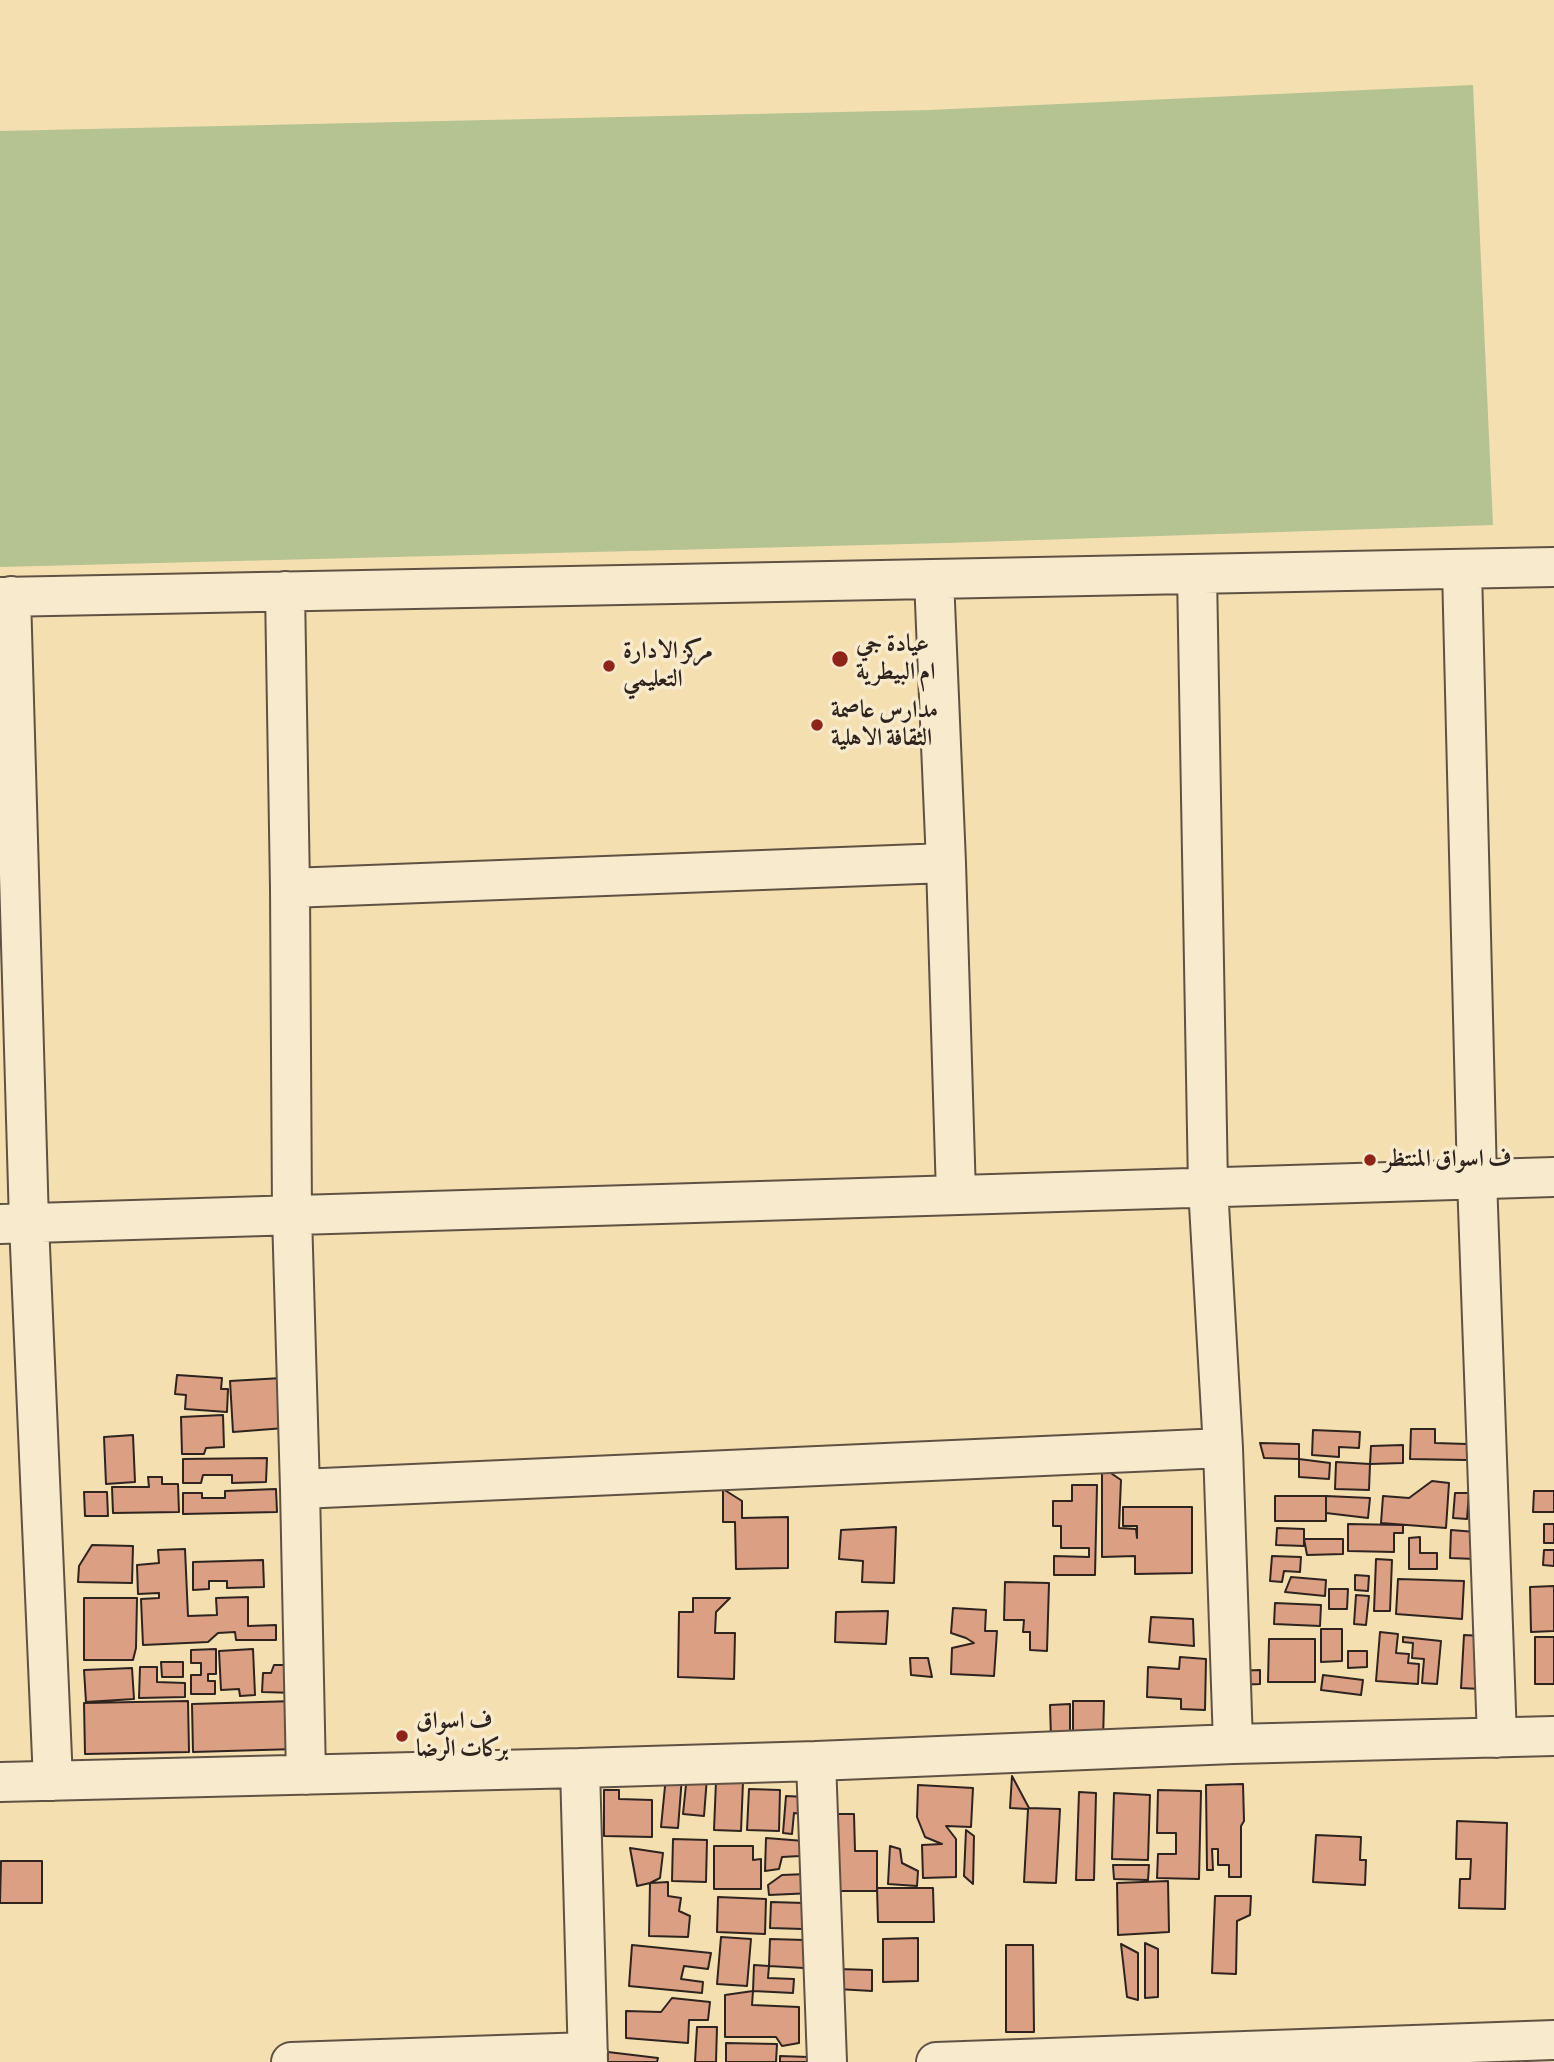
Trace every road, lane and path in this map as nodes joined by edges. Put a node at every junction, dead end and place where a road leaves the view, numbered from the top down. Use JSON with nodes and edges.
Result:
{"nodes":[{"id":1,"x":1554,"y":567,"type":"edge"},
{"id":2,"x":1462,"y":569,"type":"junction"},
{"id":3,"x":1197,"y":574,"type":"junction"},
{"id":4,"x":934,"y":579,"type":"junction"},
{"id":5,"x":285,"y":591,"type":"junction"},
{"id":6,"x":5,"y":596,"type":"edge"},
{"id":7,"x":946,"y":863,"type":"junction"},
{"id":8,"x":290,"y":888,"type":"junction"},
{"id":9,"x":1554,"y":1177,"type":"edge"},
{"id":10,"x":1477,"y":1180,"type":"junction"},
{"id":11,"x":1208,"y":1187,"type":"junction"},
{"id":12,"x":956,"y":1195,"type":"junction"},
{"id":13,"x":292,"y":1215,"type":"junction"},
{"id":14,"x":14,"y":1223,"type":"edge"},
{"id":15,"x":1223,"y":1448,"type":"junction"},
{"id":16,"x":300,"y":1489,"type":"junction"},
{"id":17,"x":1554,"y":1736,"type":"edge"},
{"id":18,"x":1497,"y":1738,"type":"junction"},
{"id":19,"x":1233,"y":1744,"type":"junction"},
{"id":20,"x":816,"y":1761,"type":"junction"},
{"id":21,"x":580,"y":1769,"type":"junction"},
{"id":22,"x":306,"y":1775,"type":"junction"},
{"id":23,"x":53,"y":1781,"type":"junction"},
{"id":24,"x":0,"y":1782,"type":"edge"},
{"id":25,"x":1554,"y":2040,"type":"edge"},
{"id":26,"x":588,"y":2057,"type":"edge"},
{"id":27,"x":291,"y":2062,"type":"edge"},
{"id":28,"x":318,"y":2062,"type":"edge"},
{"id":29,"x":827,"y":2062,"type":"edge"},
{"id":30,"x":936,"y":2062,"type":"edge"}],
"edges":[{"from":1,"to":2,"type":"street"},
{"from":2,"to":3,"type":"street"},
{"from":2,"to":10,"type":"street"},
{"from":3,"to":4,"type":"street"},
{"from":3,"to":11,"type":"street"},
{"from":4,"to":5,"type":"street"},
{"from":4,"to":7,"type":"street"},
{"from":5,"to":6,"type":"street"},
{"from":5,"to":8,"type":"street"},
{"from":6,"to":14,"type":"street"},
{"from":7,"to":8,"type":"street"},
{"from":7,"to":12,"type":"street"},
{"from":8,"to":13,"type":"street"},
{"from":9,"to":10,"type":"street"},
{"from":10,"to":11,"type":"street"},
{"from":10,"to":18,"type":"street"},
{"from":11,"to":12,"type":"street"},
{"from":11,"to":15,"type":"street"},
{"from":12,"to":13,"type":"street"},
{"from":13,"to":14,"type":"street"},
{"from":13,"to":16,"type":"street"},
{"from":14,"to":23,"type":"street"},
{"from":15,"to":16,"type":"street"},
{"from":15,"to":19,"type":"street"},
{"from":16,"to":22,"type":"street"},
{"from":17,"to":18,"type":"street"},
{"from":18,"to":19,"type":"street"},
{"from":19,"to":20,"type":"street"},
{"from":20,"to":21,"type":"street"},
{"from":20,"to":29,"type":"street"},
{"from":21,"to":22,"type":"street"},
{"from":21,"to":26,"type":"street"},
{"from":22,"to":23,"type":"street"},
{"from":23,"to":24,"type":"street"},
{"from":25,"to":30,"type":"street"},
{"from":26,"to":28,"type":"street"},
{"from":27,"to":28,"type":"street"}]}
